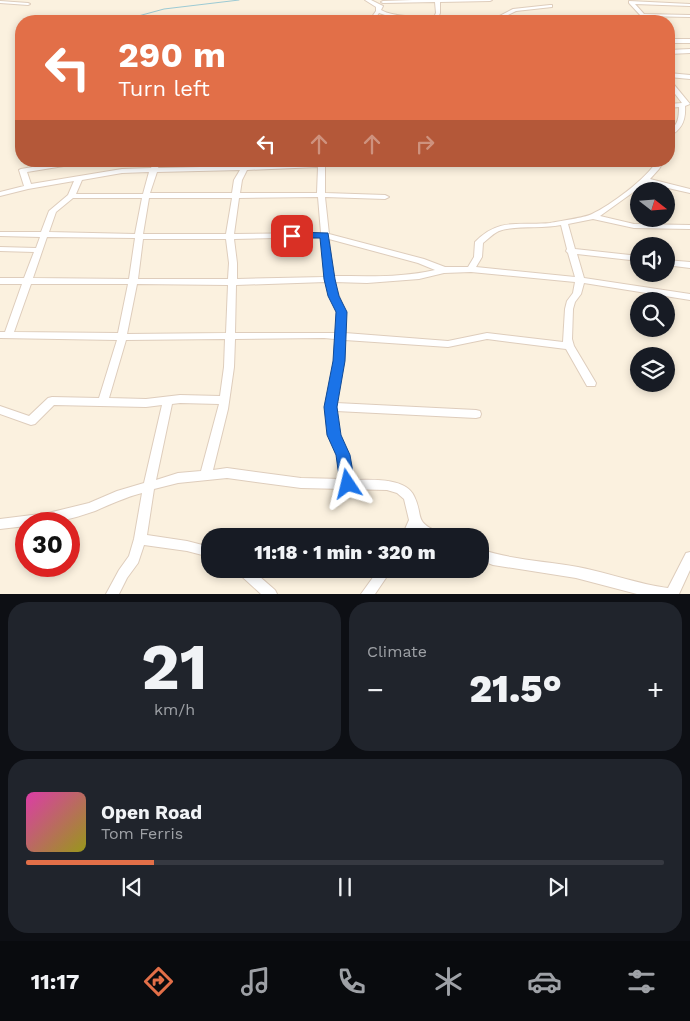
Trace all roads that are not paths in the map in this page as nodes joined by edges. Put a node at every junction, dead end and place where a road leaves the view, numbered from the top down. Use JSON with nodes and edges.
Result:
{"nodes":[{"id":1,"x":367,"y":0,"type":"edge"},
{"id":2,"x":490,"y":0,"type":"edge"},
{"id":3,"x":546,"y":0,"type":"edge"},
{"id":4,"x":683,"y":0,"type":"edge"},
{"id":5,"x":383,"y":1,"type":"edge"},
{"id":6,"x":438,"y":1,"type":"edge"},
{"id":7,"x":0,"y":2,"type":"edge"},
{"id":8,"x":28,"y":4,"type":"dead end"},
{"id":9,"x":689,"y":5,"type":"edge"},
{"id":10,"x":378,"y":10,"type":"junction"},
{"id":11,"x":374,"y":15,"type":"edge"},
{"id":12,"x":392,"y":15,"type":"edge"},
{"id":13,"x":437,"y":15,"type":"edge"},
{"id":14,"x":505,"y":15,"type":"edge"},
{"id":15,"x":643,"y":15,"type":"edge"},
{"id":16,"x":675,"y":16,"type":"edge"},
{"id":17,"x":690,"y":16,"type":"edge"},
{"id":18,"x":675,"y":41,"type":"edge"},
{"id":19,"x":690,"y":41,"type":"edge"},
{"id":20,"x":690,"y":51,"type":"edge"},
{"id":21,"x":675,"y":52,"type":"edge"},
{"id":22,"x":675,"y":76,"type":"edge"},
{"id":23,"x":690,"y":77,"type":"edge"},
{"id":24,"x":675,"y":90,"type":"edge"},
{"id":25,"x":686,"y":104,"type":"edge"},
{"id":26,"x":682,"y":116,"type":"junction"},
{"id":27,"x":690,"y":117,"type":"edge"},
{"id":28,"x":675,"y":131,"type":"edge"},
{"id":29,"x":43,"y":167,"type":"edge"},
{"id":30,"x":145,"y":167,"type":"edge"},
{"id":31,"x":155,"y":167,"type":"edge"},
{"id":32,"x":245,"y":167,"type":"edge"},
{"id":33,"x":322,"y":167,"type":"edge"},
{"id":34,"x":657,"y":167,"type":"edge"},
{"id":35,"x":79,"y":179,"type":"junction"},
{"id":36,"x":644,"y":180,"type":"junction"},
{"id":37,"x":28,"y":187,"type":"junction"},
{"id":38,"x":690,"y":191,"type":"edge"},
{"id":39,"x":0,"y":194,"type":"edge"},
{"id":40,"x":321,"y":195,"type":"junction"},
{"id":41,"x":70,"y":196,"type":"junction"},
{"id":42,"x":146,"y":196,"type":"junction"},
{"id":43,"x":236,"y":196,"type":"junction"},
{"id":44,"x":385,"y":197,"type":"dead end"},
{"id":45,"x":593,"y":217,"type":"junction"},
{"id":46,"x":564,"y":223,"type":"junction"},
{"id":47,"x":690,"y":227,"type":"edge"},
{"id":48,"x":0,"y":234,"type":"edge"},
{"id":49,"x":42,"y":235,"type":"junction"},
{"id":50,"x":325,"y":235,"type":"junction"},
{"id":51,"x":139,"y":236,"type":"junction"},
{"id":52,"x":230,"y":237,"type":"junction"},
{"id":53,"x":0,"y":249,"type":"edge"},
{"id":54,"x":38,"y":250,"type":"junction"},
{"id":55,"x":570,"y":251,"type":"junction"},
{"id":56,"x":630,"y":259,"type":"edge"},
{"id":57,"x":675,"y":263,"type":"edge"},
{"id":58,"x":690,"y":265,"type":"edge"},
{"id":59,"x":471,"y":269,"type":"junction"},
{"id":60,"x":444,"y":270,"type":"junction"},
{"id":61,"x":329,"y":279,"type":"junction"},
{"id":62,"x":580,"y":280,"type":"junction"},
{"id":63,"x":0,"y":281,"type":"edge"},
{"id":64,"x":28,"y":281,"type":"junction"},
{"id":65,"x":132,"y":281,"type":"junction"},
{"id":66,"x":231,"y":282,"type":"junction"},
{"id":67,"x":690,"y":297,"type":"edge"},
{"id":68,"x":4,"y":335,"type":"edge"},
{"id":69,"x":231,"y":336,"type":"junction"},
{"id":70,"x":341,"y":336,"type":"junction"},
{"id":71,"x":122,"y":337,"type":"junction"},
{"id":72,"x":568,"y":346,"type":"junction"},
{"id":73,"x":591,"y":383,"type":"dead end"},
{"id":74,"x":168,"y":400,"type":"junction"},
{"id":75,"x":224,"y":400,"type":"junction"},
{"id":76,"x":103,"y":402,"type":"junction"},
{"id":77,"x":330,"y":407,"type":"junction"},
{"id":78,"x":0,"y":410,"type":"edge"},
{"id":79,"x":476,"y":414,"type":"dead end"},
{"id":80,"x":206,"y":475,"type":"junction"},
{"id":81,"x":348,"y":484,"type":"junction"},
{"id":82,"x":149,"y":486,"type":"junction"},
{"id":83,"x":415,"y":520,"type":"junction"},
{"id":84,"x":0,"y":524,"type":"edge"},
{"id":85,"x":412,"y":528,"type":"edge"},
{"id":86,"x":420,"y":528,"type":"edge"},
{"id":87,"x":140,"y":539,"type":"junction"},
{"id":88,"x":201,"y":550,"type":"edge"},
{"id":89,"x":489,"y":557,"type":"edge"},
{"id":90,"x":690,"y":557,"type":"edge"},
{"id":91,"x":252,"y":578,"type":"edge"},
{"id":92,"x":379,"y":578,"type":"edge"},
{"id":93,"x":112,"y":594,"type":"edge"},
{"id":94,"x":271,"y":594,"type":"edge"},
{"id":95,"x":367,"y":594,"type":"edge"},
{"id":96,"x":671,"y":594,"type":"edge"}],
"edges":[{"from":1,"to":10,"type":"street"},
{"from":2,"to":6,"type":"street"},
{"from":3,"to":14,"type":"street"},
{"from":4,"to":9,"type":"street"},
{"from":5,"to":6,"type":"street"},
{"from":5,"to":10,"type":"street"},
{"from":6,"to":13,"type":"street"},
{"from":7,"to":8,"type":"street"},
{"from":9,"to":15,"type":"street"},
{"from":10,"to":11,"type":"street"},
{"from":10,"to":12,"type":"street"},
{"from":16,"to":17,"type":"street"},
{"from":18,"to":19,"type":"street"},
{"from":20,"to":21,"type":"street"},
{"from":22,"to":23,"type":"street"},
{"from":24,"to":25,"type":"street"},
{"from":25,"to":26,"type":"street"},
{"from":26,"to":27,"type":"street"},
{"from":26,"to":28,"type":"street"},
{"from":29,"to":37,"type":"street"},
{"from":30,"to":35,"type":"street"},
{"from":31,"to":42,"type":"street"},
{"from":32,"to":43,"type":"street"},
{"from":33,"to":40,"type":"street"},
{"from":34,"to":36,"type":"street"},
{"from":35,"to":37,"type":"street"},
{"from":35,"to":41,"type":"street"},
{"from":36,"to":38,"type":"street"},
{"from":36,"to":45,"type":"street"},
{"from":37,"to":39,"type":"street"},
{"from":40,"to":43,"type":"street"},
{"from":40,"to":44,"type":"street"},
{"from":40,"to":50,"type":"street"},
{"from":41,"to":42,"type":"street"},
{"from":41,"to":49,"type":"street"},
{"from":42,"to":43,"type":"street"},
{"from":42,"to":51,"type":"street"},
{"from":43,"to":52,"type":"street"},
{"from":45,"to":46,"type":"street"},
{"from":45,"to":47,"type":"street"},
{"from":46,"to":55,"type":"street"},
{"from":46,"to":59,"type":"street"},
{"from":48,"to":49,"type":"street"},
{"from":49,"to":51,"type":"street"},
{"from":49,"to":54,"type":"street"},
{"from":50,"to":52,"type":"street"},
{"from":50,"to":60,"type":"street"},
{"from":50,"to":61,"type":"street"},
{"from":51,"to":52,"type":"street"},
{"from":51,"to":65,"type":"street"},
{"from":52,"to":66,"type":"street"},
{"from":53,"to":54,"type":"street"},
{"from":54,"to":64,"type":"street"},
{"from":55,"to":56,"type":"street"},
{"from":55,"to":62,"type":"street"},
{"from":57,"to":58,"type":"street"},
{"from":59,"to":60,"type":"street"},
{"from":59,"to":62,"type":"street"},
{"from":60,"to":61,"type":"street"},
{"from":61,"to":66,"type":"street"},
{"from":61,"to":70,"type":"street"},
{"from":62,"to":67,"type":"street"},
{"from":62,"to":72,"type":"street"},
{"from":63,"to":64,"type":"street"},
{"from":64,"to":65,"type":"street"},
{"from":64,"to":68,"type":"street"},
{"from":65,"to":66,"type":"street"},
{"from":65,"to":71,"type":"street"},
{"from":66,"to":69,"type":"street"},
{"from":68,"to":71,"type":"street"},
{"from":69,"to":70,"type":"street"},
{"from":69,"to":71,"type":"street"},
{"from":69,"to":75,"type":"street"},
{"from":70,"to":72,"type":"street"},
{"from":70,"to":77,"type":"street"},
{"from":71,"to":76,"type":"street"},
{"from":72,"to":73,"type":"street"},
{"from":74,"to":75,"type":"street"},
{"from":74,"to":76,"type":"street"},
{"from":74,"to":82,"type":"street"},
{"from":75,"to":80,"type":"street"},
{"from":76,"to":78,"type":"street"},
{"from":77,"to":79,"type":"street"},
{"from":77,"to":81,"type":"street"},
{"from":80,"to":81,"type":"street"},
{"from":80,"to":82,"type":"street"},
{"from":81,"to":83,"type":"street"},
{"from":82,"to":84,"type":"street"},
{"from":82,"to":87,"type":"street"},
{"from":83,"to":85,"type":"street"},
{"from":83,"to":86,"type":"street"},
{"from":87,"to":88,"type":"street"},
{"from":87,"to":93,"type":"street"},
{"from":89,"to":96,"type":"street"},
{"from":90,"to":96,"type":"street"},
{"from":91,"to":94,"type":"street"},
{"from":92,"to":95,"type":"street"}]}
